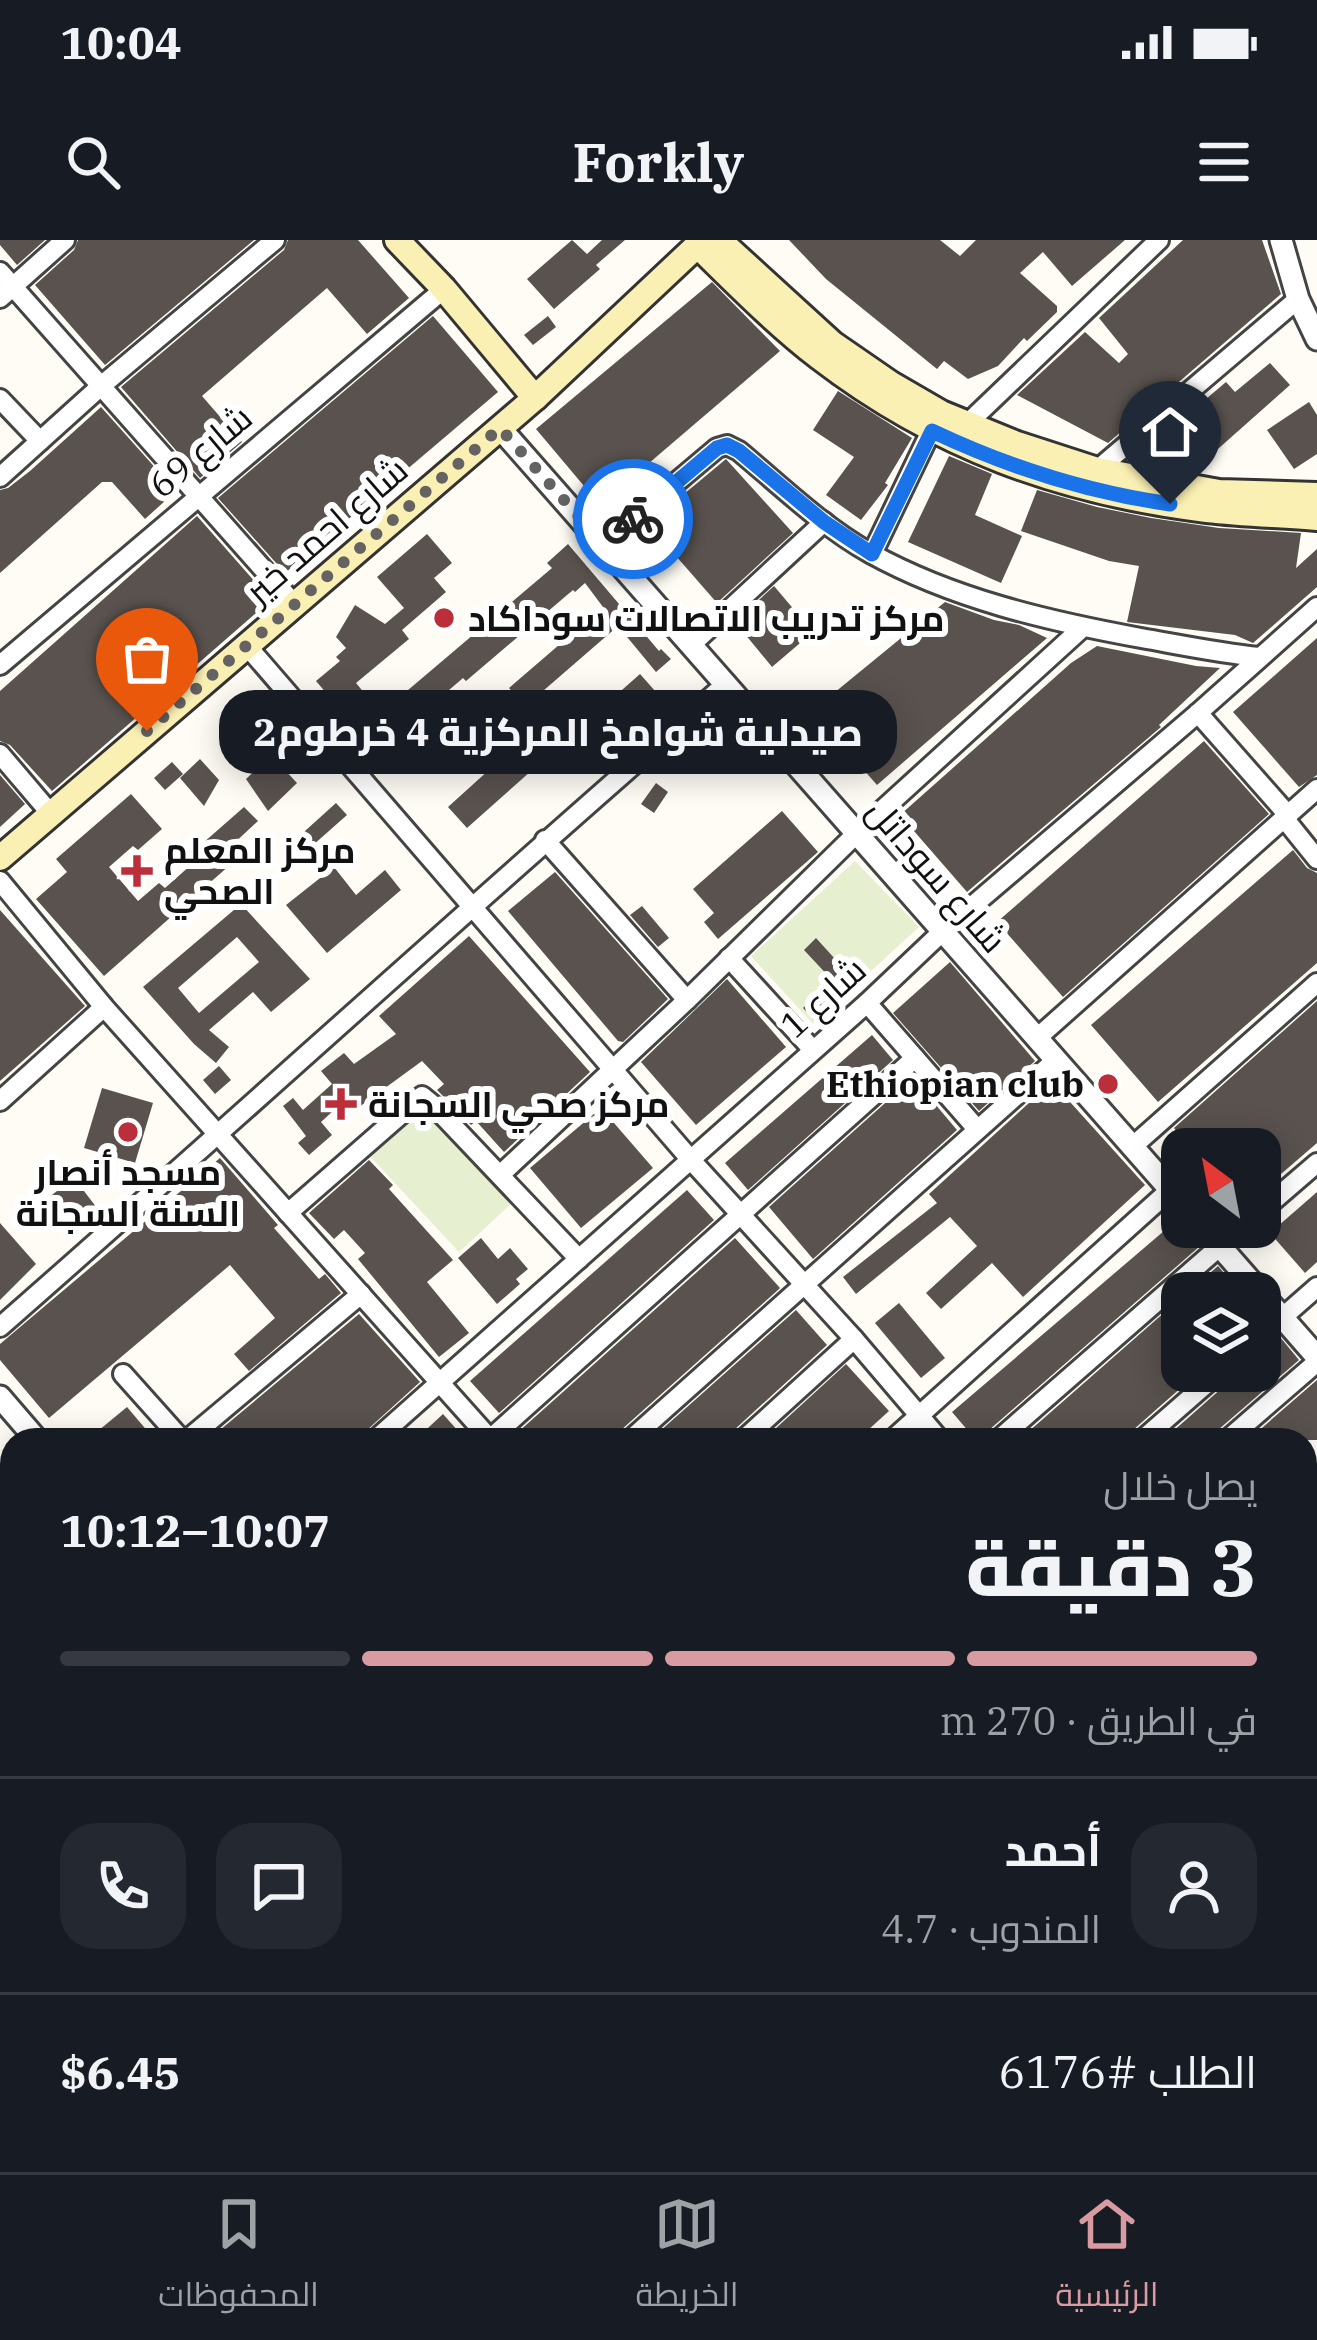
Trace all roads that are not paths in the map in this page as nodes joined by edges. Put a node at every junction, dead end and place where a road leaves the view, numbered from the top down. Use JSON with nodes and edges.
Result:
{"nodes":[{"id":1,"x":65,"y":240,"type":"edge"},
{"id":2,"x":275,"y":240,"type":"edge"},
{"id":3,"x":397,"y":240,"type":"edge"},
{"id":4,"x":1159,"y":240,"type":"edge"},
{"id":5,"x":1280,"y":240,"type":"edge"},
{"id":6,"x":706,"y":242,"type":"edge"},
{"id":7,"x":4,"y":285,"type":"edge"},
{"id":8,"x":444,"y":289,"type":"junction"},
{"id":9,"x":1298,"y":299,"type":"junction"},
{"id":10,"x":1317,"y":339,"type":"edge"},
{"id":11,"x":101,"y":386,"type":"junction"},
{"id":12,"x":0,"y":398,"type":"edge"},
{"id":13,"x":535,"y":398,"type":"junction"},
{"id":14,"x":967,"y":424,"type":"junction"},
{"id":15,"x":500,"y":428,"type":"junction"},
{"id":16,"x":932,"y":431,"type":"junction"},
{"id":17,"x":40,"y":441,"type":"junction"},
{"id":18,"x":1097,"y":470,"type":"junction"},
{"id":19,"x":0,"y":477,"type":"edge"},
{"id":20,"x":1317,"y":495,"type":"edge"},
{"id":21,"x":198,"y":496,"type":"junction"},
{"id":22,"x":1317,"y":518,"type":"edge"},
{"id":23,"x":824,"y":522,"type":"junction"},
{"id":24,"x":603,"y":544,"type":"junction"},
{"id":25,"x":872,"y":554,"type":"junction"},
{"id":26,"x":295,"y":605,"type":"junction"},
{"id":27,"x":1317,"y":607,"type":"edge"},
{"id":28,"x":1082,"y":628,"type":"junction"},
{"id":29,"x":691,"y":645,"type":"junction"},
{"id":30,"x":247,"y":646,"type":"junction"},
{"id":31,"x":1259,"y":657,"type":"junction"},
{"id":32,"x":0,"y":665,"type":"edge"},
{"id":33,"x":726,"y":684,"type":"junction"},
{"id":34,"x":1198,"y":712,"type":"junction"},
{"id":35,"x":0,"y":754,"type":"edge"},
{"id":36,"x":1317,"y":789,"type":"edge"},
{"id":37,"x":51,"y":814,"type":"junction"},
{"id":38,"x":1286,"y":816,"type":"junction"},
{"id":39,"x":857,"y":833,"type":"junction"},
{"id":40,"x":545,"y":840,"type":"junction"},
{"id":41,"x":0,"y":858,"type":"edge"},
{"id":42,"x":1317,"y":860,"type":"edge"},
{"id":43,"x":0,"y":881,"type":"edge"},
{"id":44,"x":471,"y":907,"type":"junction"},
{"id":45,"x":943,"y":931,"type":"junction"},
{"id":46,"x":729,"y":958,"type":"junction"},
{"id":47,"x":1317,"y":983,"type":"edge"},
{"id":48,"x":686,"y":1000,"type":"junction"},
{"id":49,"x":867,"y":1003,"type":"junction"},
{"id":50,"x":104,"y":1007,"type":"junction"},
{"id":51,"x":1037,"y":1038,"type":"junction"},
{"id":52,"x":813,"y":1050,"type":"junction"},
{"id":53,"x":915,"y":1058,"type":"junction"},
{"id":54,"x":1056,"y":1060,"type":"junction"},
{"id":55,"x":614,"y":1070,"type":"junction"},
{"id":56,"x":0,"y":1101,"type":"edge"},
{"id":57,"x":977,"y":1129,"type":"junction"},
{"id":58,"x":218,"y":1136,"type":"junction"},
{"id":59,"x":1132,"y":1147,"type":"junction"},
{"id":60,"x":691,"y":1160,"type":"junction"},
{"id":61,"x":1317,"y":1162,"type":"edge"},
{"id":62,"x":500,"y":1175,"type":"junction"},
{"id":63,"x":1161,"y":1180,"type":"edge"},
{"id":64,"x":1281,"y":1194,"type":"edge"},
{"id":65,"x":1161,"y":1210,"type":"edge"},
{"id":66,"x":288,"y":1213,"type":"junction"},
{"id":67,"x":741,"y":1216,"type":"junction"},
{"id":68,"x":1218,"y":1248,"type":"edge"},
{"id":69,"x":1222,"y":1248,"type":"edge"},
{"id":70,"x":579,"y":1258,"type":"junction"},
{"id":71,"x":805,"y":1286,"type":"junction"},
{"id":72,"x":1317,"y":1287,"type":"edge"},
{"id":73,"x":361,"y":1294,"type":"junction"},
{"id":74,"x":1282,"y":1317,"type":"junction"},
{"id":75,"x":0,"y":1327,"type":"edge"},
{"id":76,"x":854,"y":1339,"type":"junction"},
{"id":77,"x":1317,"y":1359,"type":"edge"},
{"id":78,"x":123,"y":1374,"type":"dead end"},
{"id":79,"x":440,"y":1384,"type":"junction"},
{"id":80,"x":1197,"y":1392,"type":"edge"},
{"id":81,"x":0,"y":1397,"type":"edge"},
{"id":82,"x":920,"y":1415,"type":"junction"},
{"id":83,"x":27,"y":1428,"type":"edge"},
{"id":84,"x":173,"y":1428,"type":"edge"},
{"id":85,"x":199,"y":1428,"type":"edge"},
{"id":86,"x":389,"y":1428,"type":"edge"},
{"id":87,"x":479,"y":1428,"type":"edge"},
{"id":88,"x":503,"y":1428,"type":"edge"},
{"id":89,"x":644,"y":1428,"type":"edge"},
{"id":90,"x":755,"y":1428,"type":"edge"},
{"id":91,"x":905,"y":1428,"type":"edge"},
{"id":92,"x":930,"y":1428,"type":"edge"},
{"id":93,"x":1012,"y":1428,"type":"edge"},
{"id":94,"x":1156,"y":1428,"type":"edge"},
{"id":95,"x":1239,"y":1428,"type":"edge"}],
"edges":[{"from":1,"to":7,"type":"street"},
{"from":2,"to":11,"type":"street"},
{"from":3,"to":8,"type":"main road"},
{"from":4,"to":14,"type":"street"},
{"from":5,"to":9,"type":"street"},
{"from":6,"to":13,"type":"main road","name":"شارع احمد خير"},
{"from":6,"to":14,"type":"main road"},
{"from":6,"to":16,"type":"main road"},
{"from":7,"to":11,"type":"street"},
{"from":8,"to":13,"type":"main road"},
{"from":8,"to":21,"type":"street","name":"شارع 69"},
{"from":9,"to":10,"type":"street"},
{"from":9,"to":18,"type":"street"},
{"from":11,"to":17,"type":"street"},
{"from":11,"to":21,"type":"street"},
{"from":12,"to":17,"type":"street"},
{"from":13,"to":15,"type":"main road","name":"شارع احمد خير"},
{"from":14,"to":18,"type":"main road"},
{"from":15,"to":24,"type":"street","name":"شارع سوداتل"},
{"from":15,"to":26,"type":"main road","name":"شارع احمد خير"},
{"from":16,"to":22,"type":"main road"},
{"from":16,"to":25,"type":"street"},
{"from":17,"to":19,"type":"street"},
{"from":18,"to":20,"type":"main road"},
{"from":21,"to":26,"type":"street"},
{"from":21,"to":32,"type":"street","name":"شارع 69"},
{"from":23,"to":24,"type":"street"},
{"from":23,"to":25,"type":"street"},
{"from":23,"to":29,"type":"street"},
{"from":24,"to":29,"type":"street","name":"شارع سوداتل"},
{"from":25,"to":28,"type":"street"},
{"from":26,"to":30,"type":"main road","name":"شارع احمد خير"},
{"from":27,"to":31,"type":"street","name":"شارع 1"},
{"from":28,"to":31,"type":"street"},
{"from":28,"to":39,"type":"street"},
{"from":29,"to":33,"type":"street","name":"شارع سوداتل"},
{"from":30,"to":37,"type":"main road","name":"شارع احمد خير"},
{"from":30,"to":44,"type":"street"},
{"from":31,"to":34,"type":"street","name":"شارع 1"},
{"from":33,"to":39,"type":"street","name":"شارع سوداتل"},
{"from":33,"to":40,"type":"street"},
{"from":34,"to":38,"type":"street"},
{"from":34,"to":45,"type":"street","name":"شارع 1"},
{"from":35,"to":37,"type":"street"},
{"from":36,"to":38,"type":"street"},
{"from":37,"to":41,"type":"main road","name":"شارع احمد خير"},
{"from":38,"to":42,"type":"street"},
{"from":38,"to":51,"type":"street"},
{"from":39,"to":45,"type":"street","name":"شارع سوداتل"},
{"from":39,"to":46,"type":"street"},
{"from":40,"to":44,"type":"street"},
{"from":40,"to":48,"type":"street"},
{"from":43,"to":50,"type":"street"},
{"from":44,"to":55,"type":"street"},
{"from":44,"to":58,"type":"street"},
{"from":45,"to":49,"type":"street","name":"شارع 1"},
{"from":45,"to":51,"type":"street","name":"شارع سوداتل"},
{"from":46,"to":48,"type":"street"},
{"from":46,"to":52,"type":"street"},
{"from":47,"to":59,"type":"street"},
{"from":48,"to":55,"type":"street"},
{"from":49,"to":52,"type":"street","name":"شارع 1"},
{"from":49,"to":53,"type":"street"},
{"from":50,"to":56,"type":"street"},
{"from":50,"to":58,"type":"street"},
{"from":51,"to":54,"type":"street","name":"شارع سوداتل"},
{"from":52,"to":60,"type":"street","name":"شارع 1"},
{"from":53,"to":57,"type":"street"},
{"from":53,"to":67,"type":"street"},
{"from":54,"to":57,"type":"street"},
{"from":54,"to":59,"type":"street","name":"شارع سوداتل"},
{"from":55,"to":60,"type":"street"},
{"from":55,"to":62,"type":"street"},
{"from":57,"to":71,"type":"street"},
{"from":58,"to":66,"type":"street"},
{"from":58,"to":75,"type":"street"},
{"from":59,"to":63,"type":"street","name":"شارع سوداتل"},
{"from":60,"to":67,"type":"street"},
{"from":60,"to":70,"type":"street","name":"شارع 1"},
{"from":61,"to":64,"type":"street"},
{"from":62,"to":66,"type":"street"},
{"from":62,"to":70,"type":"street"},
{"from":65,"to":82,"type":"street"},
{"from":66,"to":73,"type":"street"},
{"from":67,"to":71,"type":"street"},
{"from":67,"to":88,"type":"street"},
{"from":68,"to":93,"type":"street"},
{"from":69,"to":74,"type":"street"},
{"from":70,"to":79,"type":"street","name":"شارع 1"},
{"from":71,"to":76,"type":"street"},
{"from":71,"to":89,"type":"street"},
{"from":72,"to":74,"type":"street"},
{"from":73,"to":79,"type":"street"},
{"from":73,"to":85,"type":"street"},
{"from":74,"to":77,"type":"street"},
{"from":76,"to":82,"type":"street"},
{"from":76,"to":90,"type":"street"},
{"from":77,"to":95,"type":"street"},
{"from":78,"to":84,"type":"street"},
{"from":79,"to":86,"type":"street","name":"شارع 1"},
{"from":79,"to":87,"type":"street"},
{"from":80,"to":94,"type":"street"},
{"from":81,"to":83,"type":"street"},
{"from":82,"to":91,"type":"street"},
{"from":82,"to":92,"type":"street"}]}
